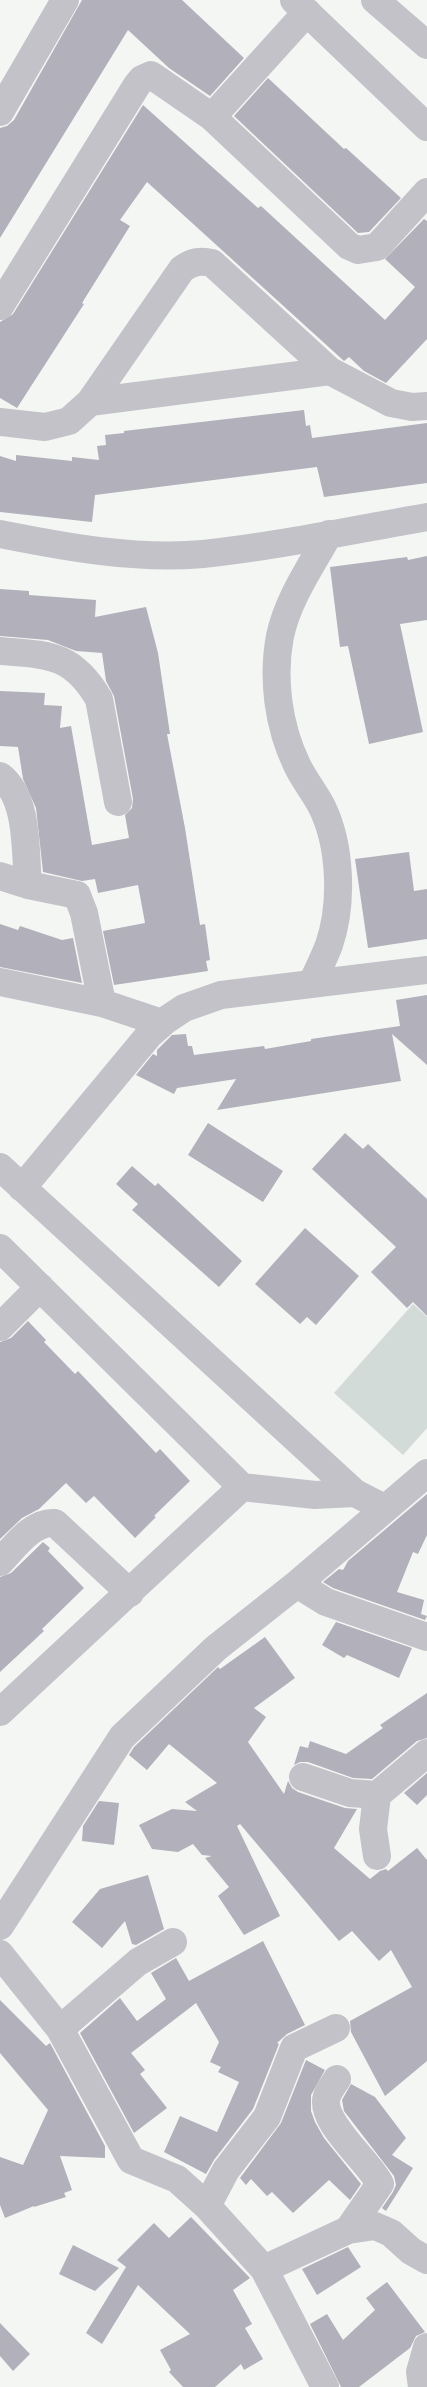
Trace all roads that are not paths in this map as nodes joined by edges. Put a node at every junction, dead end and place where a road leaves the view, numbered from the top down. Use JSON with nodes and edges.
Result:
{"nodes":[{"id":1,"x":375,"y":0,"type":"edge"},
{"id":2,"x":66,"y":1,"type":"edge"},
{"id":3,"x":300,"y":6,"type":"edge"},
{"id":4,"x":427,"y":45,"type":"edge"},
{"id":5,"x":0,"y":112,"type":"edge"},
{"id":6,"x":212,"y":117,"type":"junction"},
{"id":7,"x":427,"y":127,"type":"edge"},
{"id":8,"x":427,"y":192,"type":"edge"},
{"id":9,"x":0,"y":306,"type":"edge"},
{"id":10,"x":330,"y":372,"type":"junction"},
{"id":11,"x":90,"y":402,"type":"junction"},
{"id":12,"x":427,"y":406,"type":"edge"},
{"id":13,"x":0,"y":422,"type":"edge"},
{"id":14,"x":427,"y":517,"type":"edge"},
{"id":15,"x":0,"y":534,"type":"edge"},
{"id":16,"x":328,"y":534,"type":"junction"},
{"id":17,"x":0,"y":651,"type":"edge"},
{"id":18,"x":0,"y":776,"type":"edge"},
{"id":19,"x":118,"y":802,"type":"dead end"},
{"id":20,"x":0,"y":876,"type":"edge"},
{"id":21,"x":28,"y":885,"type":"junction"},
{"id":22,"x":427,"y":970,"type":"edge"},
{"id":23,"x":0,"y":982,"type":"edge"},
{"id":24,"x":312,"y":983,"type":"junction"},
{"id":25,"x":102,"y":1003,"type":"junction"},
{"id":26,"x":162,"y":1023,"type":"junction"},
{"id":27,"x":0,"y":1167,"type":"edge"},
{"id":28,"x":22,"y":1188,"type":"junction"},
{"id":29,"x":0,"y":1248,"type":"edge"},
{"id":30,"x":40,"y":1287,"type":"junction"},
{"id":31,"x":0,"y":1327,"type":"edge"},
{"id":32,"x":427,"y":1473,"type":"edge"},
{"id":33,"x":242,"y":1487,"type":"junction"},
{"id":34,"x":356,"y":1493,"type":"junction"},
{"id":35,"x":384,"y":1508,"type":"junction"},
{"id":36,"x":0,"y":1562,"type":"edge"},
{"id":37,"x":297,"y":1584,"type":"junction"},
{"id":38,"x":130,"y":1593,"type":"junction"},
{"id":39,"x":427,"y":1637,"type":"edge"},
{"id":40,"x":0,"y":1712,"type":"edge"},
{"id":41,"x":427,"y":1753,"type":"edge"},
{"id":42,"x":303,"y":1777,"type":"dead end"},
{"id":43,"x":377,"y":1795,"type":"junction"},
{"id":44,"x":377,"y":1856,"type":"dead end"},
{"id":45,"x":0,"y":1926,"type":"edge"},
{"id":46,"x":174,"y":1942,"type":"dead end"},
{"id":47,"x":0,"y":1954,"type":"edge"},
{"id":48,"x":336,"y":2028,"type":"dead end"},
{"id":49,"x":60,"y":2029,"type":"junction"},
{"id":50,"x":337,"y":2079,"type":"dead end"},
{"id":51,"x":207,"y":2206,"type":"junction"},
{"id":52,"x":348,"y":2230,"type":"junction"},
{"id":53,"x":427,"y":2260,"type":"edge"},
{"id":54,"x":264,"y":2269,"type":"junction"},
{"id":55,"x":427,"y":2347,"type":"edge"},
{"id":56,"x":325,"y":2387,"type":"edge"},
{"id":57,"x":422,"y":2387,"type":"edge"}],
"edges":[{"from":1,"to":4,"type":"street"},
{"from":2,"to":5,"type":"street"},
{"from":3,"to":6,"type":"street"},
{"from":3,"to":7,"type":"street"},
{"from":6,"to":8,"type":"street"},
{"from":6,"to":9,"type":"street"},
{"from":10,"to":11,"type":"street"},
{"from":10,"to":11,"type":"street"},
{"from":10,"to":12,"type":"street"},
{"from":11,"to":13,"type":"street"},
{"from":14,"to":16,"type":"street"},
{"from":15,"to":16,"type":"street"},
{"from":16,"to":24,"type":"street"},
{"from":17,"to":19,"type":"street"},
{"from":18,"to":21,"type":"street"},
{"from":20,"to":21,"type":"street"},
{"from":21,"to":25,"type":"street"},
{"from":22,"to":24,"type":"street"},
{"from":23,"to":25,"type":"street"},
{"from":24,"to":26,"type":"street"},
{"from":25,"to":26,"type":"street"},
{"from":26,"to":28,"type":"street"},
{"from":27,"to":28,"type":"street"},
{"from":28,"to":34,"type":"street"},
{"from":29,"to":30,"type":"street"},
{"from":30,"to":31,"type":"street"},
{"from":30,"to":33,"type":"street"},
{"from":32,"to":35,"type":"street"},
{"from":33,"to":34,"type":"street"},
{"from":33,"to":38,"type":"street"},
{"from":34,"to":35,"type":"street"},
{"from":35,"to":37,"type":"street"},
{"from":36,"to":38,"type":"street"},
{"from":37,"to":39,"type":"street"},
{"from":37,"to":45,"type":"street"},
{"from":38,"to":40,"type":"street"},
{"from":41,"to":43,"type":"street"},
{"from":42,"to":43,"type":"street"},
{"from":43,"to":44,"type":"street"},
{"from":46,"to":49,"type":"street"},
{"from":47,"to":49,"type":"street"},
{"from":48,"to":51,"type":"street"},
{"from":49,"to":51,"type":"street"},
{"from":50,"to":52,"type":"street"},
{"from":51,"to":54,"type":"street"},
{"from":52,"to":53,"type":"street"},
{"from":52,"to":54,"type":"street"},
{"from":54,"to":56,"type":"street"},
{"from":55,"to":57,"type":"street"}]}
